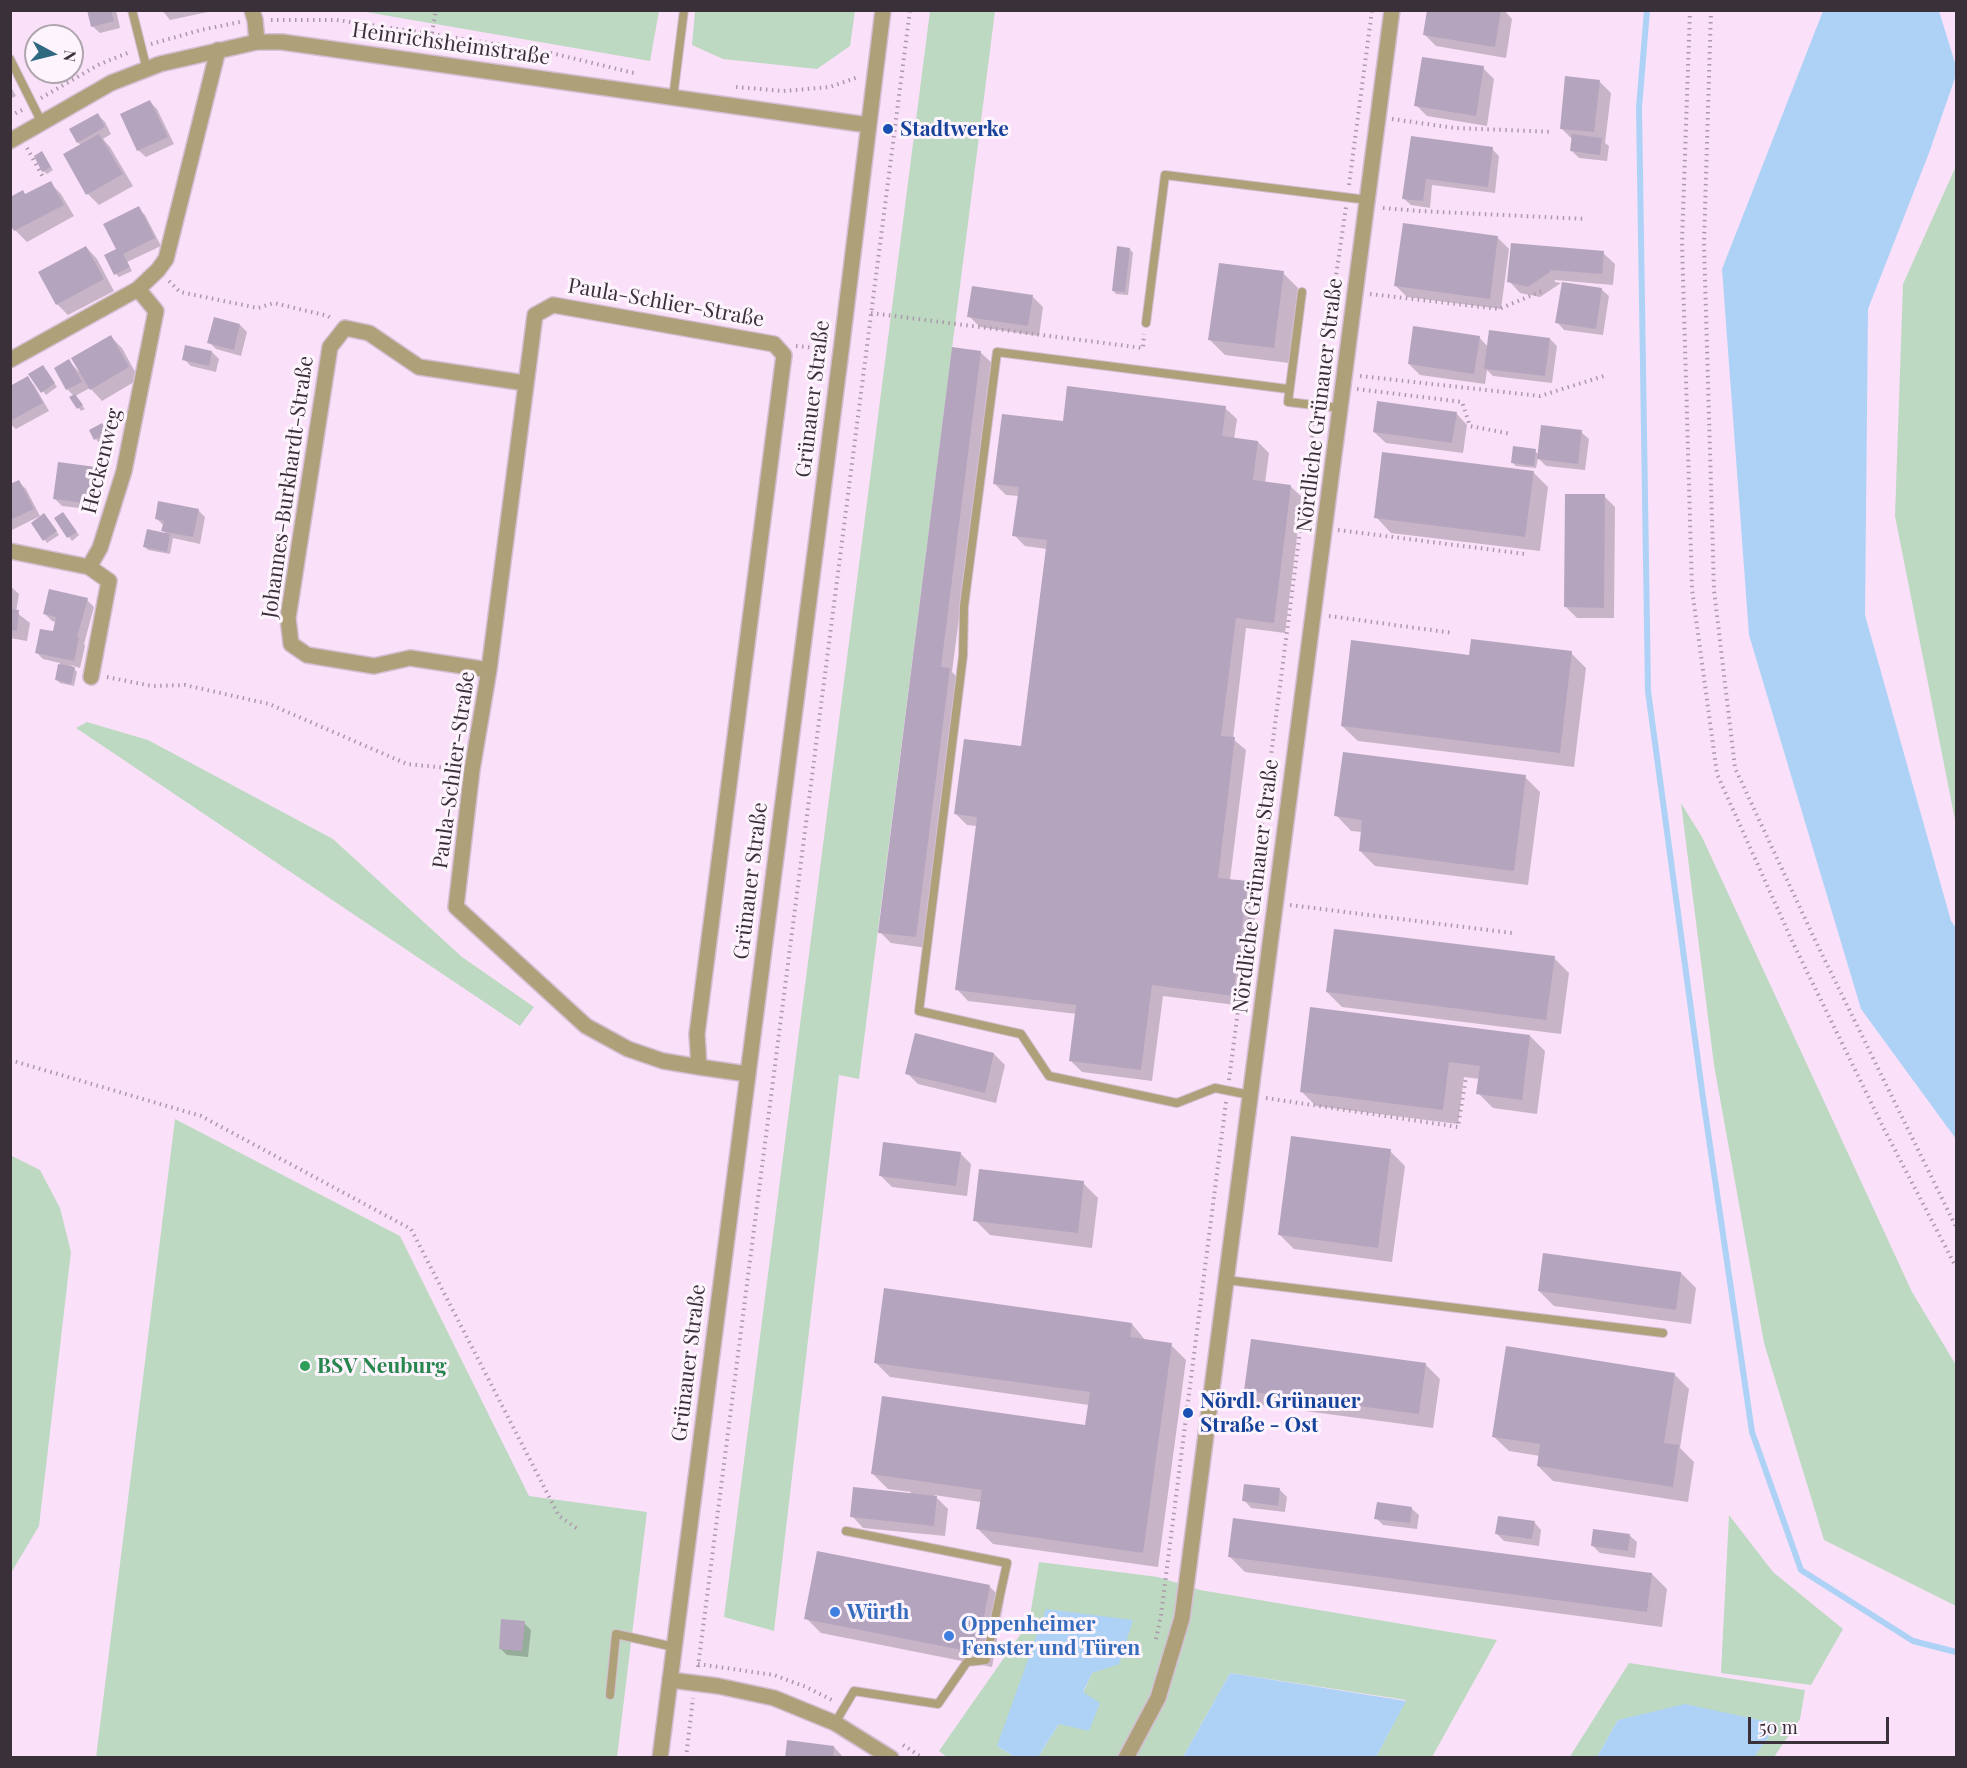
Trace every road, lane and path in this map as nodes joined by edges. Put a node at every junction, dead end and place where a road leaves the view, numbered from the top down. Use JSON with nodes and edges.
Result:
{"nodes":[{"id":1,"x":132,"y":10,"type":"edge"},
{"id":2,"x":252,"y":10,"type":"edge"},
{"id":3,"x":436,"y":10,"type":"edge"},
{"id":4,"x":684,"y":10,"type":"edge"},
{"id":5,"x":882,"y":10,"type":"edge"},
{"id":6,"x":910,"y":10,"type":"edge"},
{"id":7,"x":1372,"y":10,"type":"edge"},
{"id":8,"x":1392,"y":10,"type":"edge"},
{"id":9,"x":1690,"y":10,"type":"edge"},
{"id":10,"x":1712,"y":10,"type":"edge"},
{"id":11,"x":432,"y":33,"type":"dead end"},
{"id":12,"x":257,"y":42,"type":"junction"},
{"id":13,"x":218,"y":50,"type":"junction"},
{"id":14,"x":10,"y":59,"type":"edge"},
{"id":15,"x":147,"y":70,"type":"junction"},
{"id":16,"x":673,"y":98,"type":"junction"},
{"id":17,"x":1378,"y":117,"type":"junction"},
{"id":18,"x":42,"y":123,"type":"junction"},
{"id":19,"x":868,"y":125,"type":"junction"},
{"id":20,"x":1553,"y":132,"type":"dead end"},
{"id":21,"x":15,"y":138,"type":"edge"},
{"id":22,"x":44,"y":179,"type":"dead end"},
{"id":23,"x":1347,"y":198,"type":"junction"},
{"id":24,"x":1367,"y":203,"type":"junction"},
{"id":25,"x":1586,"y":219,"type":"dead end"},
{"id":26,"x":158,"y":270,"type":"junction"},
{"id":27,"x":138,"y":289,"type":"junction"},
{"id":28,"x":1302,"y":291,"type":"dead end"},
{"id":29,"x":1542,"y":291,"type":"dead end"},
{"id":30,"x":1356,"y":292,"type":"junction"},
{"id":31,"x":872,"y":313,"type":"junction"},
{"id":32,"x":1146,"y":323,"type":"joint"},
{"id":33,"x":345,"y":328,"type":"junction"},
{"id":34,"x":774,"y":344,"type":"junction"},
{"id":35,"x":841,"y":351,"type":"junction"},
{"id":36,"x":10,"y":360,"type":"edge"},
{"id":37,"x":1604,"y":376,"type":"dead end"},
{"id":38,"x":1344,"y":381,"type":"junction"},
{"id":39,"x":525,"y":383,"type":"junction"},
{"id":40,"x":1288,"y":389,"type":"junction"},
{"id":41,"x":1317,"y":405,"type":"junction"},
{"id":42,"x":1340,"y":408,"type":"junction"},
{"id":43,"x":1511,"y":434,"type":"dead end"},
{"id":44,"x":1324,"y":528,"type":"junction"},
{"id":45,"x":10,"y":551,"type":"edge"},
{"id":46,"x":1525,"y":554,"type":"dead end"},
{"id":47,"x":89,"y":567,"type":"junction"},
{"id":48,"x":1313,"y":614,"type":"junction"},
{"id":49,"x":1453,"y":633,"type":"dead end"},
{"id":50,"x":489,"y":670,"type":"junction"},
{"id":51,"x":91,"y":677,"type":"joint"},
{"id":52,"x":472,"y":770,"type":"junction"},
{"id":53,"x":1275,"y":903,"type":"junction"},
{"id":54,"x":1512,"y":933,"type":"dead end"},
{"id":55,"x":10,"y":1060,"type":"edge"},
{"id":56,"x":699,"y":1067,"type":"junction"},
{"id":57,"x":747,"y":1074,"type":"junction"},
{"id":58,"x":1466,"y":1077,"type":"dead end"},
{"id":59,"x":1228,"y":1091,"type":"junction"},
{"id":60,"x":1250,"y":1095,"type":"junction"},
{"id":61,"x":1956,"y":1227,"type":"edge"},
{"id":62,"x":1956,"y":1268,"type":"edge"},
{"id":63,"x":1226,"y":1280,"type":"junction"},
{"id":64,"x":1663,"y":1333,"type":"dead end"},
{"id":65,"x":579,"y":1530,"type":"dead end"},
{"id":66,"x":846,"y":1531,"type":"dead end"},
{"id":67,"x":1155,"y":1644,"type":"dead end"},
{"id":68,"x":674,"y":1647,"type":"junction"},
{"id":69,"x":670,"y":1680,"type":"junction"},
{"id":70,"x":695,"y":1683,"type":"junction"},
{"id":71,"x":610,"y":1695,"type":"dead end"},
{"id":72,"x":835,"y":1723,"type":"junction"},
{"id":73,"x":660,"y":1758,"type":"edge"},
{"id":74,"x":686,"y":1758,"type":"edge"},
{"id":75,"x":891,"y":1758,"type":"edge"},
{"id":76,"x":1126,"y":1758,"type":"edge"}],
"edges":[{"from":1,"to":15,"type":"lane"},
{"from":2,"to":12,"type":"street"},
{"from":3,"to":11,"type":"path"},
{"from":4,"to":16,"type":"lane"},
{"from":5,"to":19,"type":"street","name":"Grünauer Straße"},
{"from":6,"to":31,"type":"path"},
{"from":7,"to":23,"type":"path"},
{"from":8,"to":17,"type":"street","name":"Nördliche Grünauer Straße"},
{"from":9,"to":62,"type":"path"},
{"from":10,"to":61,"type":"path"},
{"from":12,"to":13,"type":"street","name":"Heinrichsheimstraße"},
{"from":12,"to":16,"type":"street","name":"Heinrichsheimstraße"},
{"from":13,"to":15,"type":"street","name":"Heinrichsheimstraße"},
{"from":13,"to":26,"type":"street"},
{"from":14,"to":18,"type":"lane"},
{"from":15,"to":18,"type":"street","name":"Heinrichsheimstraße"},
{"from":16,"to":19,"type":"street","name":"Heinrichsheimstraße"},
{"from":17,"to":20,"type":"path"},
{"from":17,"to":24,"type":"street","name":"Nördliche Grünauer Straße"},
{"from":18,"to":21,"type":"street","name":"Heinrichsheimstraße"},
{"from":19,"to":35,"type":"street","name":"Grünauer Straße"},
{"from":21,"to":22,"type":"path"},
{"from":23,"to":24,"type":"lane"},
{"from":23,"to":32,"type":"lane"},
{"from":23,"to":41,"type":"path"},
{"from":24,"to":25,"type":"path"},
{"from":24,"to":30,"type":"street","name":"Nördliche Grünauer Straße"},
{"from":26,"to":27,"type":"street"},
{"from":26,"to":33,"type":"path"},
{"from":27,"to":36,"type":"street"},
{"from":27,"to":47,"type":"street","name":"Heckenweg"},
{"from":28,"to":40,"type":"lane"},
{"from":29,"to":30,"type":"path"},
{"from":30,"to":38,"type":"street","name":"Nördliche Grünauer Straße"},
{"from":31,"to":32,"type":"path"},
{"from":31,"to":70,"type":"path"},
{"from":33,"to":39,"type":"street"},
{"from":33,"to":50,"type":"street","name":"Johannes-Burkhardt-Straße"},
{"from":34,"to":35,"type":"path"},
{"from":34,"to":39,"type":"street","name":"Paula-Schlier-Straße"},
{"from":34,"to":56,"type":"street","name":"Paula-Schlier-Straße"},
{"from":35,"to":57,"type":"street","name":"Grünauer Straße"},
{"from":37,"to":38,"type":"path"},
{"from":38,"to":42,"type":"street","name":"Nördliche Grünauer Straße"},
{"from":38,"to":43,"type":"path"},
{"from":39,"to":50,"type":"street","name":"Paula-Schlier-Straße"},
{"from":40,"to":41,"type":"lane"},
{"from":40,"to":59,"type":"lane"},
{"from":41,"to":42,"type":"lane"},
{"from":41,"to":59,"type":"path"},
{"from":42,"to":44,"type":"street","name":"Nördliche Grünauer Straße"},
{"from":44,"to":46,"type":"path"},
{"from":44,"to":48,"type":"street","name":"Nördliche Grünauer Straße"},
{"from":45,"to":47,"type":"street"},
{"from":47,"to":51,"type":"street"},
{"from":48,"to":49,"type":"path"},
{"from":48,"to":53,"type":"street","name":"Nördliche Grünauer Straße"},
{"from":50,"to":52,"type":"street","name":"Paula-Schlier-Straße"},
{"from":51,"to":52,"type":"path"},
{"from":52,"to":56,"type":"street","name":"Paula-Schlier-Straße"},
{"from":53,"to":54,"type":"path"},
{"from":53,"to":60,"type":"street","name":"Nördliche Grünauer Straße"},
{"from":55,"to":65,"type":"path"},
{"from":56,"to":57,"type":"street","name":"Paula-Schlier-Straße"},
{"from":57,"to":68,"type":"street","name":"Grünauer Straße"},
{"from":58,"to":60,"type":"path"},
{"from":59,"to":60,"type":"lane"},
{"from":59,"to":67,"type":"path"},
{"from":60,"to":63,"type":"street","name":"Nördliche Grünauer Straße"},
{"from":63,"to":64,"type":"lane"},
{"from":63,"to":76,"type":"street","name":"Nördliche Grünauer Straße"},
{"from":66,"to":72,"type":"lane"},
{"from":68,"to":69,"type":"street","name":"Grünauer Straße"},
{"from":68,"to":71,"type":"lane"},
{"from":69,"to":70,"type":"street"},
{"from":69,"to":73,"type":"street","name":"Grünauer Straße"},
{"from":70,"to":72,"type":"street"},
{"from":70,"to":74,"type":"path"},
{"from":72,"to":75,"type":"street"}]}
